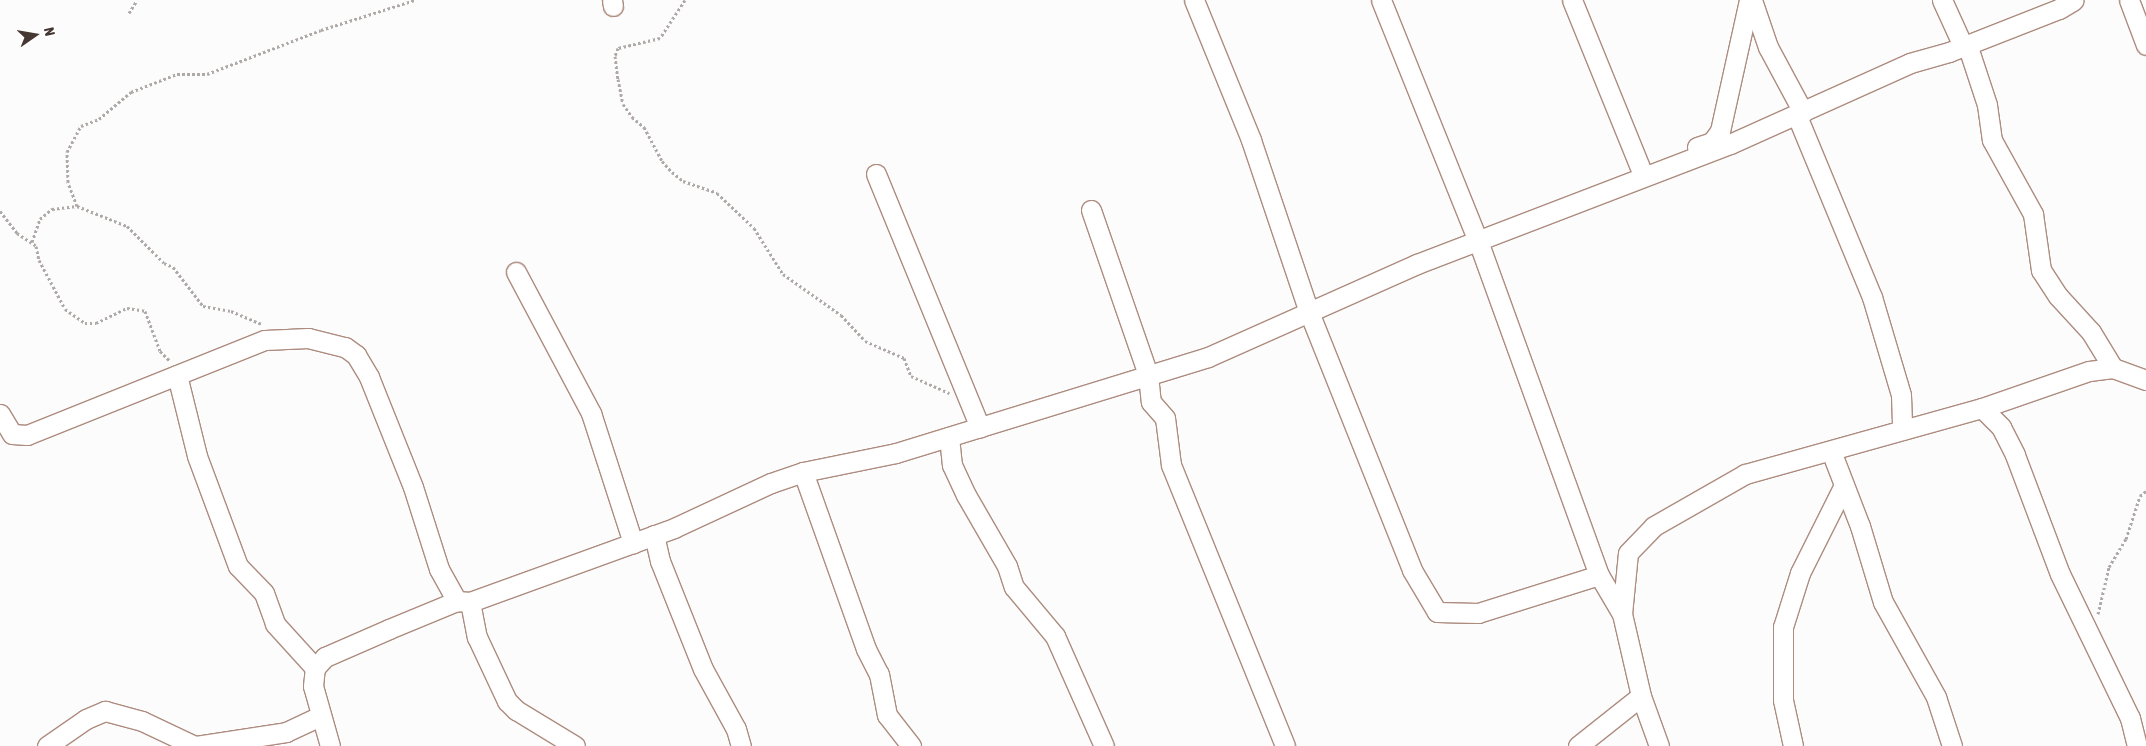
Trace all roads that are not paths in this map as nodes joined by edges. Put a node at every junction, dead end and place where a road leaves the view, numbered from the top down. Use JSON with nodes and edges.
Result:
{"nodes":[{"id":1,"x":1194,"y":0,"type":"edge"},
{"id":2,"x":1381,"y":0,"type":"edge"},
{"id":3,"x":1572,"y":0,"type":"edge"},
{"id":4,"x":1750,"y":0,"type":"edge"},
{"id":5,"x":1942,"y":0,"type":"edge"},
{"id":6,"x":2074,"y":0,"type":"edge"},
{"id":7,"x":2129,"y":0,"type":"edge"},
{"id":8,"x":1965,"y":45,"type":"junction"},
{"id":9,"x":2146,"y":45,"type":"edge"},
{"id":10,"x":1800,"y":114,"type":"junction"},
{"id":11,"x":1641,"y":172,"type":"junction"},
{"id":12,"x":876,"y":174,"type":"dead end"},
{"id":13,"x":1091,"y":210,"type":"dead end"},
{"id":14,"x":1478,"y":241,"type":"junction"},
{"id":15,"x":516,"y":272,"type":"dead end"},
{"id":16,"x":1309,"y":312,"type":"junction"},
{"id":17,"x":2112,"y":368,"type":"junction"},
{"id":18,"x":184,"y":373,"type":"junction"},
{"id":19,"x":1148,"y":375,"type":"junction"},
{"id":20,"x":2146,"y":380,"type":"edge"},
{"id":21,"x":1982,"y":408,"type":"junction"},
{"id":22,"x":0,"y":414,"type":"edge"},
{"id":23,"x":980,"y":427,"type":"junction"},
{"id":24,"x":1902,"y":430,"type":"junction"},
{"id":25,"x":949,"y":436,"type":"junction"},
{"id":26,"x":1831,"y":451,"type":"junction"},
{"id":27,"x":803,"y":472,"type":"junction"},
{"id":28,"x":1844,"y":485,"type":"junction"},
{"id":29,"x":654,"y":536,"type":"junction"},
{"id":30,"x":633,"y":543,"type":"junction"},
{"id":31,"x":1599,"y":575,"type":"junction"},
{"id":32,"x":463,"y":602,"type":"junction"},
{"id":33,"x":1622,"y":614,"type":"junction"},
{"id":34,"x":314,"y":668,"type":"junction"},
{"id":35,"x":1641,"y":696,"type":"junction"},
{"id":36,"x":320,"y":716,"type":"junction"},
{"id":37,"x":47,"y":746,"type":"edge"},
{"id":38,"x":196,"y":746,"type":"edge"},
{"id":39,"x":330,"y":746,"type":"edge"},
{"id":40,"x":575,"y":746,"type":"edge"},
{"id":41,"x":741,"y":746,"type":"edge"},
{"id":42,"x":911,"y":746,"type":"edge"},
{"id":43,"x":1104,"y":746,"type":"edge"},
{"id":44,"x":1285,"y":746,"type":"edge"},
{"id":45,"x":1578,"y":746,"type":"edge"},
{"id":46,"x":1658,"y":746,"type":"edge"},
{"id":47,"x":1792,"y":746,"type":"edge"},
{"id":48,"x":1952,"y":746,"type":"edge"},
{"id":49,"x":2137,"y":746,"type":"edge"}],
"edges":[{"from":1,"to":16,"type":"street"},
{"from":2,"to":14,"type":"street"},
{"from":3,"to":11,"type":"street"},
{"from":4,"to":10,"type":"street"},
{"from":4,"to":11,"type":"street"},
{"from":5,"to":8,"type":"street"},
{"from":6,"to":8,"type":"street"},
{"from":7,"to":9,"type":"street"},
{"from":8,"to":10,"type":"street"},
{"from":8,"to":17,"type":"street"},
{"from":10,"to":11,"type":"street"},
{"from":10,"to":24,"type":"street"},
{"from":11,"to":14,"type":"street"},
{"from":12,"to":23,"type":"street"},
{"from":13,"to":19,"type":"street"},
{"from":14,"to":16,"type":"street"},
{"from":14,"to":31,"type":"street"},
{"from":15,"to":30,"type":"street"},
{"from":16,"to":19,"type":"street"},
{"from":16,"to":31,"type":"street"},
{"from":17,"to":20,"type":"street"},
{"from":17,"to":21,"type":"street"},
{"from":18,"to":22,"type":"street"},
{"from":18,"to":32,"type":"street"},
{"from":18,"to":34,"type":"street"},
{"from":19,"to":23,"type":"street"},
{"from":19,"to":44,"type":"street"},
{"from":21,"to":24,"type":"street"},
{"from":21,"to":49,"type":"street"},
{"from":23,"to":25,"type":"street"},
{"from":24,"to":26,"type":"street"},
{"from":25,"to":27,"type":"street"},
{"from":25,"to":43,"type":"street"},
{"from":26,"to":28,"type":"street"},
{"from":26,"to":33,"type":"street"},
{"from":27,"to":29,"type":"street"},
{"from":27,"to":42,"type":"street"},
{"from":28,"to":47,"type":"street"},
{"from":28,"to":48,"type":"street"},
{"from":29,"to":30,"type":"street"},
{"from":29,"to":41,"type":"street"},
{"from":30,"to":32,"type":"street"},
{"from":31,"to":33,"type":"street"},
{"from":32,"to":34,"type":"street"},
{"from":32,"to":40,"type":"street"},
{"from":33,"to":35,"type":"street"},
{"from":34,"to":36,"type":"street"},
{"from":35,"to":45,"type":"street"},
{"from":35,"to":46,"type":"street"},
{"from":36,"to":38,"type":"street"},
{"from":36,"to":39,"type":"street"},
{"from":37,"to":38,"type":"street"}]}
